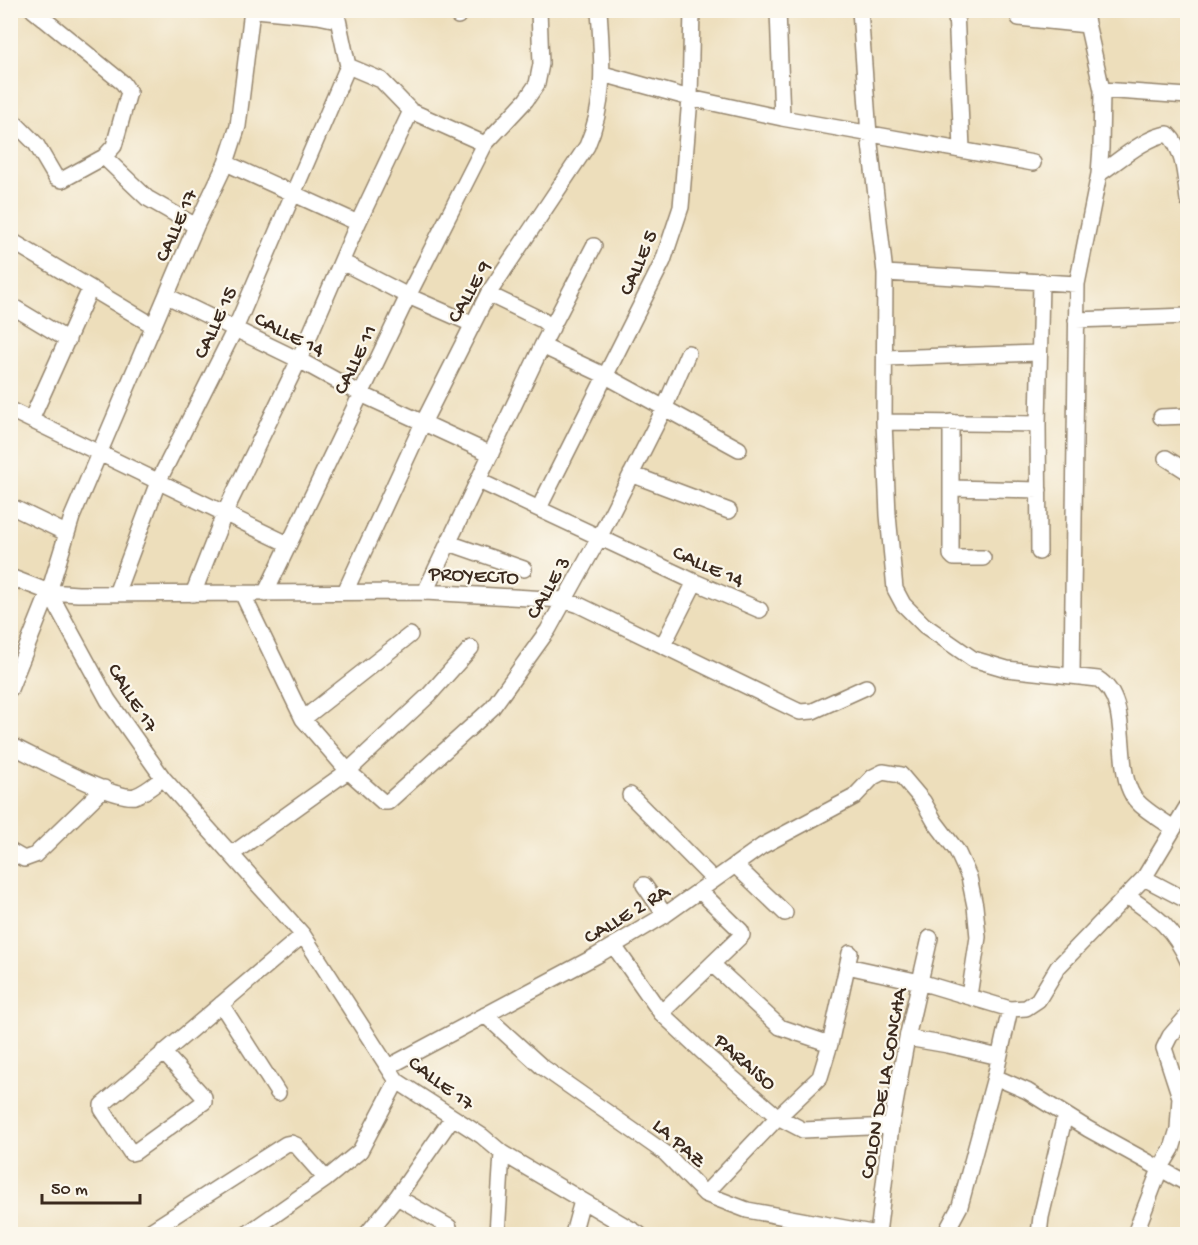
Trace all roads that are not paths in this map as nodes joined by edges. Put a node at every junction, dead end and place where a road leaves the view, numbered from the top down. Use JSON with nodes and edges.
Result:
{"nodes":[{"id":1,"x":33,"y":10,"type":"edge"},
{"id":2,"x":254,"y":10,"type":"edge"},
{"id":3,"x":539,"y":10,"type":"edge"},
{"id":4,"x":599,"y":10,"type":"edge"},
{"id":5,"x":692,"y":10,"type":"edge"},
{"id":6,"x":778,"y":10,"type":"edge"},
{"id":7,"x":860,"y":10,"type":"edge"},
{"id":8,"x":956,"y":10,"type":"edge"},
{"id":9,"x":336,"y":15,"type":"edge"},
{"id":10,"x":1019,"y":18,"type":"dead end"},
{"id":11,"x":1086,"y":18,"type":"edge"},
{"id":12,"x":348,"y":66,"type":"junction"},
{"id":13,"x":603,"y":74,"type":"junction"},
{"id":14,"x":1102,"y":90,"type":"junction"},
{"id":15,"x":1188,"y":96,"type":"edge"},
{"id":16,"x":690,"y":98,"type":"junction"},
{"id":17,"x":411,"y":111,"type":"junction"},
{"id":18,"x":10,"y":118,"type":"edge"},
{"id":19,"x":782,"y":118,"type":"junction"},
{"id":20,"x":869,"y":135,"type":"junction"},
{"id":21,"x":485,"y":144,"type":"junction"},
{"id":22,"x":962,"y":149,"type":"junction"},
{"id":23,"x":104,"y":158,"type":"junction"},
{"id":24,"x":226,"y":163,"type":"junction"},
{"id":25,"x":1033,"y":163,"type":"dead end"},
{"id":26,"x":1099,"y":174,"type":"junction"},
{"id":27,"x":293,"y":194,"type":"junction"},
{"id":28,"x":1188,"y":200,"type":"edge"},
{"id":29,"x":358,"y":224,"type":"junction"},
{"id":30,"x":196,"y":226,"type":"junction"},
{"id":31,"x":10,"y":240,"type":"edge"},
{"id":32,"x":594,"y":246,"type":"dead end"},
{"id":33,"x":342,"y":262,"type":"junction"},
{"id":34,"x":885,"y":273,"type":"junction"},
{"id":35,"x":1041,"y":281,"type":"junction"},
{"id":36,"x":1077,"y":284,"type":"junction"},
{"id":37,"x":90,"y":289,"type":"junction"},
{"id":38,"x":488,"y":294,"type":"junction"},
{"id":39,"x":167,"y":296,"type":"junction"},
{"id":40,"x":408,"y":296,"type":"junction"},
{"id":41,"x":10,"y":304,"type":"edge"},
{"id":42,"x":1188,"y":316,"type":"edge"},
{"id":43,"x":1076,"y":320,"type":"junction"},
{"id":44,"x":472,"y":324,"type":"junction"},
{"id":45,"x":154,"y":326,"type":"junction"},
{"id":46,"x":552,"y":328,"type":"junction"},
{"id":47,"x":235,"y":329,"type":"junction"},
{"id":48,"x":68,"y":340,"type":"junction"},
{"id":49,"x":542,"y":346,"type":"junction"},
{"id":50,"x":688,"y":354,"type":"dead end"},
{"id":51,"x":1039,"y":354,"type":"junction"},
{"id":52,"x":885,"y":358,"type":"junction"},
{"id":53,"x":299,"y":360,"type":"junction"},
{"id":54,"x":606,"y":376,"type":"junction"},
{"id":55,"x":361,"y":394,"type":"junction"},
{"id":56,"x":664,"y":409,"type":"junction"},
{"id":57,"x":10,"y":410,"type":"edge"},
{"id":58,"x":1188,"y":416,"type":"edge"},
{"id":59,"x":1161,"y":417,"type":"dead end"},
{"id":60,"x":32,"y":420,"type":"junction"},
{"id":61,"x":884,"y":422,"type":"junction"},
{"id":62,"x":951,"y":422,"type":"junction"},
{"id":63,"x":423,"y":423,"type":"junction"},
{"id":64,"x":1038,"y":424,"type":"junction"},
{"id":65,"x":739,"y":449,"type":"dead end"},
{"id":66,"x":98,"y":453,"type":"junction"},
{"id":67,"x":491,"y":454,"type":"junction"},
{"id":68,"x":1166,"y":458,"type":"dead end"},
{"id":69,"x":1188,"y":472,"type":"edge"},
{"id":70,"x":631,"y":474,"type":"junction"},
{"id":71,"x":479,"y":481,"type":"junction"},
{"id":72,"x":158,"y":482,"type":"junction"},
{"id":73,"x":951,"y":488,"type":"junction"},
{"id":74,"x":1039,"y":490,"type":"junction"},
{"id":75,"x":10,"y":506,"type":"edge"},
{"id":76,"x":539,"y":508,"type":"junction"},
{"id":77,"x":729,"y":511,"type":"dead end"},
{"id":78,"x":225,"y":512,"type":"junction"},
{"id":79,"x":66,"y":533,"type":"junction"},
{"id":80,"x":599,"y":538,"type":"junction"},
{"id":81,"x":449,"y":543,"type":"junction"},
{"id":82,"x":288,"y":544,"type":"junction"},
{"id":83,"x":1040,"y":552,"type":"dead end"},
{"id":84,"x":983,"y":558,"type":"dead end"},
{"id":85,"x":524,"y":569,"type":"dead end"},
{"id":86,"x":10,"y":577,"type":"edge"},
{"id":87,"x":695,"y":582,"type":"junction"},
{"id":88,"x":50,"y":592,"type":"junction"},
{"id":89,"x":345,"y":592,"type":"junction"},
{"id":90,"x":424,"y":592,"type":"junction"},
{"id":91,"x":116,"y":594,"type":"junction"},
{"id":92,"x":193,"y":594,"type":"junction"},
{"id":93,"x":265,"y":594,"type":"junction"},
{"id":94,"x":243,"y":595,"type":"junction"},
{"id":95,"x":564,"y":600,"type":"junction"},
{"id":96,"x":760,"y":610,"type":"dead end"},
{"id":97,"x":410,"y":635,"type":"dead end"},
{"id":98,"x":663,"y":645,"type":"junction"},
{"id":99,"x":471,"y":648,"type":"dead end"},
{"id":100,"x":1072,"y":675,"type":"junction"},
{"id":101,"x":866,"y":687,"type":"dead end"},
{"id":102,"x":10,"y":689,"type":"edge"},
{"id":103,"x":303,"y":719,"type":"junction"},
{"id":104,"x":10,"y":745,"type":"edge"},
{"id":105,"x":348,"y":771,"type":"junction"},
{"id":106,"x":163,"y":778,"type":"junction"},
{"id":107,"x":105,"y":788,"type":"junction"},
{"id":108,"x":630,"y":795,"type":"dead end"},
{"id":109,"x":1188,"y":805,"type":"edge"},
{"id":110,"x":1173,"y":828,"type":"junction"},
{"id":111,"x":10,"y":851,"type":"edge"},
{"id":112,"x":232,"y":854,"type":"junction"},
{"id":113,"x":735,"y":865,"type":"junction"},
{"id":114,"x":1144,"y":878,"type":"junction"},
{"id":115,"x":714,"y":880,"type":"junction"},
{"id":116,"x":644,"y":885,"type":"dead end"},
{"id":117,"x":700,"y":891,"type":"junction"},
{"id":118,"x":1127,"y":896,"type":"junction"},
{"id":119,"x":1188,"y":901,"type":"edge"},
{"id":120,"x":784,"y":913,"type":"dead end"},
{"id":121,"x":665,"y":915,"type":"junction"},
{"id":122,"x":303,"y":935,"type":"junction"},
{"id":123,"x":930,"y":938,"type":"dead end"},
{"id":124,"x":614,"y":946,"type":"junction"},
{"id":125,"x":1188,"y":961,"type":"edge"},
{"id":126,"x":712,"y":964,"type":"junction"},
{"id":127,"x":920,"y":982,"type":"junction"},
{"id":128,"x":969,"y":996,"type":"junction"},
{"id":129,"x":221,"y":1004,"type":"junction"},
{"id":130,"x":1010,"y":1009,"type":"junction"},
{"id":131,"x":661,"y":1013,"type":"junction"},
{"id":132,"x":485,"y":1015,"type":"junction"},
{"id":133,"x":1188,"y":1015,"type":"edge"},
{"id":134,"x":907,"y":1038,"type":"junction"},
{"id":135,"x":830,"y":1044,"type":"junction"},
{"id":136,"x":163,"y":1052,"type":"junction"},
{"id":137,"x":999,"y":1057,"type":"junction"},
{"id":138,"x":388,"y":1067,"type":"junction"},
{"id":139,"x":995,"y":1077,"type":"junction"},
{"id":140,"x":398,"y":1082,"type":"junction"},
{"id":141,"x":278,"y":1093,"type":"dead end"},
{"id":142,"x":1065,"y":1115,"type":"junction"},
{"id":143,"x":778,"y":1117,"type":"junction"},
{"id":144,"x":452,"y":1118,"type":"junction"},
{"id":145,"x":891,"y":1126,"type":"junction"},
{"id":146,"x":502,"y":1153,"type":"junction"},
{"id":147,"x":1160,"y":1168,"type":"junction"},
{"id":148,"x":326,"y":1179,"type":"junction"},
{"id":149,"x":1188,"y":1184,"type":"edge"},
{"id":150,"x":705,"y":1194,"type":"junction"},
{"id":151,"x":397,"y":1197,"type":"junction"},
{"id":152,"x":582,"y":1202,"type":"junction"},
{"id":153,"x":152,"y":1230,"type":"dead end"},
{"id":154,"x":247,"y":1234,"type":"edge"},
{"id":155,"x":368,"y":1234,"type":"edge"},
{"id":156,"x":450,"y":1234,"type":"edge"},
{"id":157,"x":497,"y":1234,"type":"edge"},
{"id":158,"x":573,"y":1234,"type":"edge"},
{"id":159,"x":639,"y":1234,"type":"edge"},
{"id":160,"x":878,"y":1234,"type":"edge"},
{"id":161,"x":945,"y":1234,"type":"edge"},
{"id":162,"x":1040,"y":1234,"type":"edge"},
{"id":163,"x":1135,"y":1234,"type":"edge"}],
"edges":[{"from":1,"to":23,"type":"street"},
{"from":2,"to":9,"type":"street"},
{"from":2,"to":24,"type":"street","name":"CALLE 17"},
{"from":3,"to":21,"type":"street","name":"CALLE 11"},
{"from":4,"to":13,"type":"street","name":"CALLE 9"},
{"from":5,"to":16,"type":"street","name":"CALLE 5"},
{"from":6,"to":19,"type":"street"},
{"from":7,"to":20,"type":"street"},
{"from":8,"to":22,"type":"street"},
{"from":9,"to":12,"type":"street"},
{"from":10,"to":11,"type":"street"},
{"from":11,"to":14,"type":"street"},
{"from":12,"to":17,"type":"street"},
{"from":12,"to":27,"type":"street","name":"CALLE 15"},
{"from":13,"to":16,"type":"street"},
{"from":13,"to":38,"type":"street","name":"CALLE 9"},
{"from":14,"to":15,"type":"street"},
{"from":14,"to":26,"type":"street"},
{"from":16,"to":19,"type":"street"},
{"from":16,"to":54,"type":"street","name":"CALLE 5"},
{"from":17,"to":21,"type":"street"},
{"from":17,"to":29,"type":"street"},
{"from":18,"to":23,"type":"street"},
{"from":19,"to":20,"type":"street"},
{"from":20,"to":22,"type":"street"},
{"from":20,"to":34,"type":"street"},
{"from":21,"to":40,"type":"street","name":"CALLE 11"},
{"from":22,"to":25,"type":"street"},
{"from":23,"to":30,"type":"street"},
{"from":24,"to":27,"type":"street"},
{"from":24,"to":30,"type":"street","name":"CALLE 17"},
{"from":26,"to":28,"type":"street"},
{"from":26,"to":36,"type":"street"},
{"from":27,"to":29,"type":"street"},
{"from":27,"to":47,"type":"street","name":"CALLE 15"},
{"from":29,"to":33,"type":"street"},
{"from":30,"to":39,"type":"street","name":"CALLE 17"},
{"from":31,"to":37,"type":"street"},
{"from":32,"to":46,"type":"street"},
{"from":33,"to":40,"type":"street"},
{"from":33,"to":53,"type":"street"},
{"from":34,"to":35,"type":"street"},
{"from":34,"to":52,"type":"street"},
{"from":35,"to":36,"type":"street"},
{"from":35,"to":51,"type":"street"},
{"from":36,"to":43,"type":"street"},
{"from":37,"to":45,"type":"street"},
{"from":37,"to":48,"type":"street"},
{"from":38,"to":44,"type":"street","name":"CALLE 9"},
{"from":38,"to":46,"type":"street"},
{"from":39,"to":45,"type":"street","name":"CALLE 17"},
{"from":39,"to":47,"type":"street","name":"CALLE 14"},
{"from":40,"to":44,"type":"street"},
{"from":40,"to":55,"type":"street","name":"CALLE 11"},
{"from":41,"to":48,"type":"street"},
{"from":42,"to":43,"type":"street"},
{"from":43,"to":100,"type":"street"},
{"from":44,"to":63,"type":"street","name":"CALLE 9"},
{"from":45,"to":66,"type":"street","name":"CALLE 17"},
{"from":46,"to":49,"type":"street"},
{"from":47,"to":53,"type":"street","name":"CALLE 14"},
{"from":47,"to":72,"type":"street","name":"CALLE 15"},
{"from":48,"to":60,"type":"street"},
{"from":49,"to":54,"type":"street"},
{"from":49,"to":67,"type":"street"},
{"from":50,"to":56,"type":"street","name":"CALLE 3"},
{"from":51,"to":52,"type":"street"},
{"from":51,"to":64,"type":"street"},
{"from":52,"to":61,"type":"street"},
{"from":53,"to":55,"type":"street","name":"CALLE 14"},
{"from":53,"to":78,"type":"street"},
{"from":54,"to":56,"type":"street"},
{"from":54,"to":76,"type":"street","name":"CALLE 5"},
{"from":55,"to":63,"type":"street","name":"CALLE 14"},
{"from":55,"to":82,"type":"street","name":"CALLE 11"},
{"from":56,"to":65,"type":"street"},
{"from":56,"to":70,"type":"street","name":"CALLE 3"},
{"from":57,"to":60,"type":"street"},
{"from":58,"to":59,"type":"street"},
{"from":60,"to":66,"type":"street"},
{"from":61,"to":62,"type":"street"},
{"from":61,"to":100,"type":"street"},
{"from":62,"to":64,"type":"street"},
{"from":62,"to":73,"type":"street"},
{"from":63,"to":67,"type":"street","name":"CALLE 14"},
{"from":63,"to":89,"type":"street","name":"CALLE 9"},
{"from":64,"to":74,"type":"street"},
{"from":66,"to":72,"type":"street"},
{"from":66,"to":79,"type":"street","name":"CALLE 17"},
{"from":67,"to":71,"type":"street"},
{"from":68,"to":69,"type":"street"},
{"from":70,"to":77,"type":"street"},
{"from":70,"to":80,"type":"street","name":"CALLE 3"},
{"from":71,"to":76,"type":"street","name":"CALLE 14"},
{"from":71,"to":81,"type":"street"},
{"from":72,"to":78,"type":"street"},
{"from":72,"to":91,"type":"street","name":"CALLE 15"},
{"from":73,"to":74,"type":"street"},
{"from":73,"to":84,"type":"street"},
{"from":74,"to":83,"type":"street"},
{"from":75,"to":79,"type":"street"},
{"from":76,"to":80,"type":"street","name":"CALLE 14"},
{"from":78,"to":82,"type":"street"},
{"from":78,"to":92,"type":"street"},
{"from":79,"to":88,"type":"street","name":"CALLE 17"},
{"from":80,"to":87,"type":"street","name":"CALLE 14"},
{"from":80,"to":95,"type":"street","name":"CALLE 3"},
{"from":81,"to":85,"type":"street"},
{"from":81,"to":90,"type":"street"},
{"from":82,"to":93,"type":"street","name":"CALLE 11"},
{"from":86,"to":88,"type":"street","name":"PROYECTO"},
{"from":87,"to":96,"type":"street","name":"CALLE 14"},
{"from":87,"to":98,"type":"street"},
{"from":88,"to":91,"type":"street","name":"PROYECTO"},
{"from":88,"to":102,"type":"street"},
{"from":88,"to":106,"type":"street","name":"CALLE 17"},
{"from":89,"to":90,"type":"street","name":"PROYECTO"},
{"from":89,"to":93,"type":"street","name":"PROYECTO"},
{"from":90,"to":95,"type":"street","name":"PROYECTO"},
{"from":91,"to":92,"type":"street","name":"PROYECTO"},
{"from":92,"to":94,"type":"street","name":"PROYECTO"},
{"from":93,"to":94,"type":"street","name":"PROYECTO"},
{"from":94,"to":103,"type":"street"},
{"from":95,"to":98,"type":"street","name":"PROYECTO"},
{"from":95,"to":105,"type":"street","name":"CALLE 3"},
{"from":97,"to":103,"type":"street"},
{"from":98,"to":101,"type":"street","name":"PROYECTO"},
{"from":99,"to":105,"type":"street"},
{"from":100,"to":110,"type":"street"},
{"from":103,"to":105,"type":"street"},
{"from":104,"to":107,"type":"street"},
{"from":105,"to":112,"type":"street"},
{"from":106,"to":107,"type":"street"},
{"from":106,"to":112,"type":"street","name":"CALLE 17"},
{"from":107,"to":111,"type":"street"},
{"from":108,"to":115,"type":"street"},
{"from":109,"to":110,"type":"street"},
{"from":110,"to":114,"type":"street"},
{"from":112,"to":122,"type":"street","name":"CALLE 17"},
{"from":113,"to":115,"type":"street","name":"CALLE 2 RA"},
{"from":113,"to":120,"type":"street"},
{"from":113,"to":128,"type":"street","name":"CALLE 2 RA"},
{"from":114,"to":118,"type":"street"},
{"from":114,"to":119,"type":"street"},
{"from":115,"to":117,"type":"street","name":"CALLE 2 RA"},
{"from":116,"to":121,"type":"street"},
{"from":117,"to":121,"type":"street","name":"CALLE 2 RA"},
{"from":117,"to":126,"type":"street"},
{"from":118,"to":125,"type":"street"},
{"from":118,"to":130,"type":"street"},
{"from":121,"to":124,"type":"street","name":"CALLE 2 RA"},
{"from":122,"to":129,"type":"street"},
{"from":122,"to":138,"type":"street","name":"CALLE 17"},
{"from":123,"to":127,"type":"street","name":"COLON DE LA CONCHA"},
{"from":124,"to":131,"type":"street","name":"PARAISO"},
{"from":124,"to":132,"type":"street","name":"CALLE 2 RA"},
{"from":126,"to":131,"type":"street"},
{"from":126,"to":135,"type":"street"},
{"from":127,"to":128,"type":"street"},
{"from":127,"to":134,"type":"street","name":"COLON DE LA CONCHA"},
{"from":127,"to":135,"type":"street"},
{"from":128,"to":130,"type":"street"},
{"from":129,"to":136,"type":"street"},
{"from":129,"to":141,"type":"street"},
{"from":130,"to":137,"type":"street"},
{"from":131,"to":143,"type":"street","name":"PARAISO"},
{"from":132,"to":138,"type":"street","name":"CALLE 2 RA"},
{"from":132,"to":150,"type":"street","name":"LA PAZ"},
{"from":133,"to":147,"type":"street"},
{"from":134,"to":137,"type":"street"},
{"from":134,"to":145,"type":"street","name":"COLON DE LA CONCHA"},
{"from":135,"to":143,"type":"street"},
{"from":136,"to":136,"type":"street"},
{"from":137,"to":139,"type":"street"},
{"from":138,"to":140,"type":"street","name":"CALLE 17"},
{"from":139,"to":142,"type":"street"},
{"from":139,"to":161,"type":"street"},
{"from":140,"to":144,"type":"street","name":"CALLE 17"},
{"from":140,"to":148,"type":"street"},
{"from":142,"to":147,"type":"street"},
{"from":142,"to":162,"type":"street"},
{"from":143,"to":145,"type":"street","name":"PARAISO"},
{"from":143,"to":150,"type":"street"},
{"from":144,"to":146,"type":"street","name":"CALLE 17"},
{"from":144,"to":151,"type":"street"},
{"from":145,"to":160,"type":"street","name":"COLON DE LA CONCHA"},
{"from":146,"to":152,"type":"street","name":"CALLE 17"},
{"from":146,"to":157,"type":"street"},
{"from":147,"to":149,"type":"street"},
{"from":147,"to":163,"type":"street"},
{"from":148,"to":153,"type":"street"},
{"from":148,"to":154,"type":"street"},
{"from":150,"to":160,"type":"street","name":"LA PAZ"},
{"from":151,"to":155,"type":"street"},
{"from":151,"to":156,"type":"street"},
{"from":152,"to":158,"type":"street"},
{"from":152,"to":159,"type":"street","name":"CALLE 17"}]}
